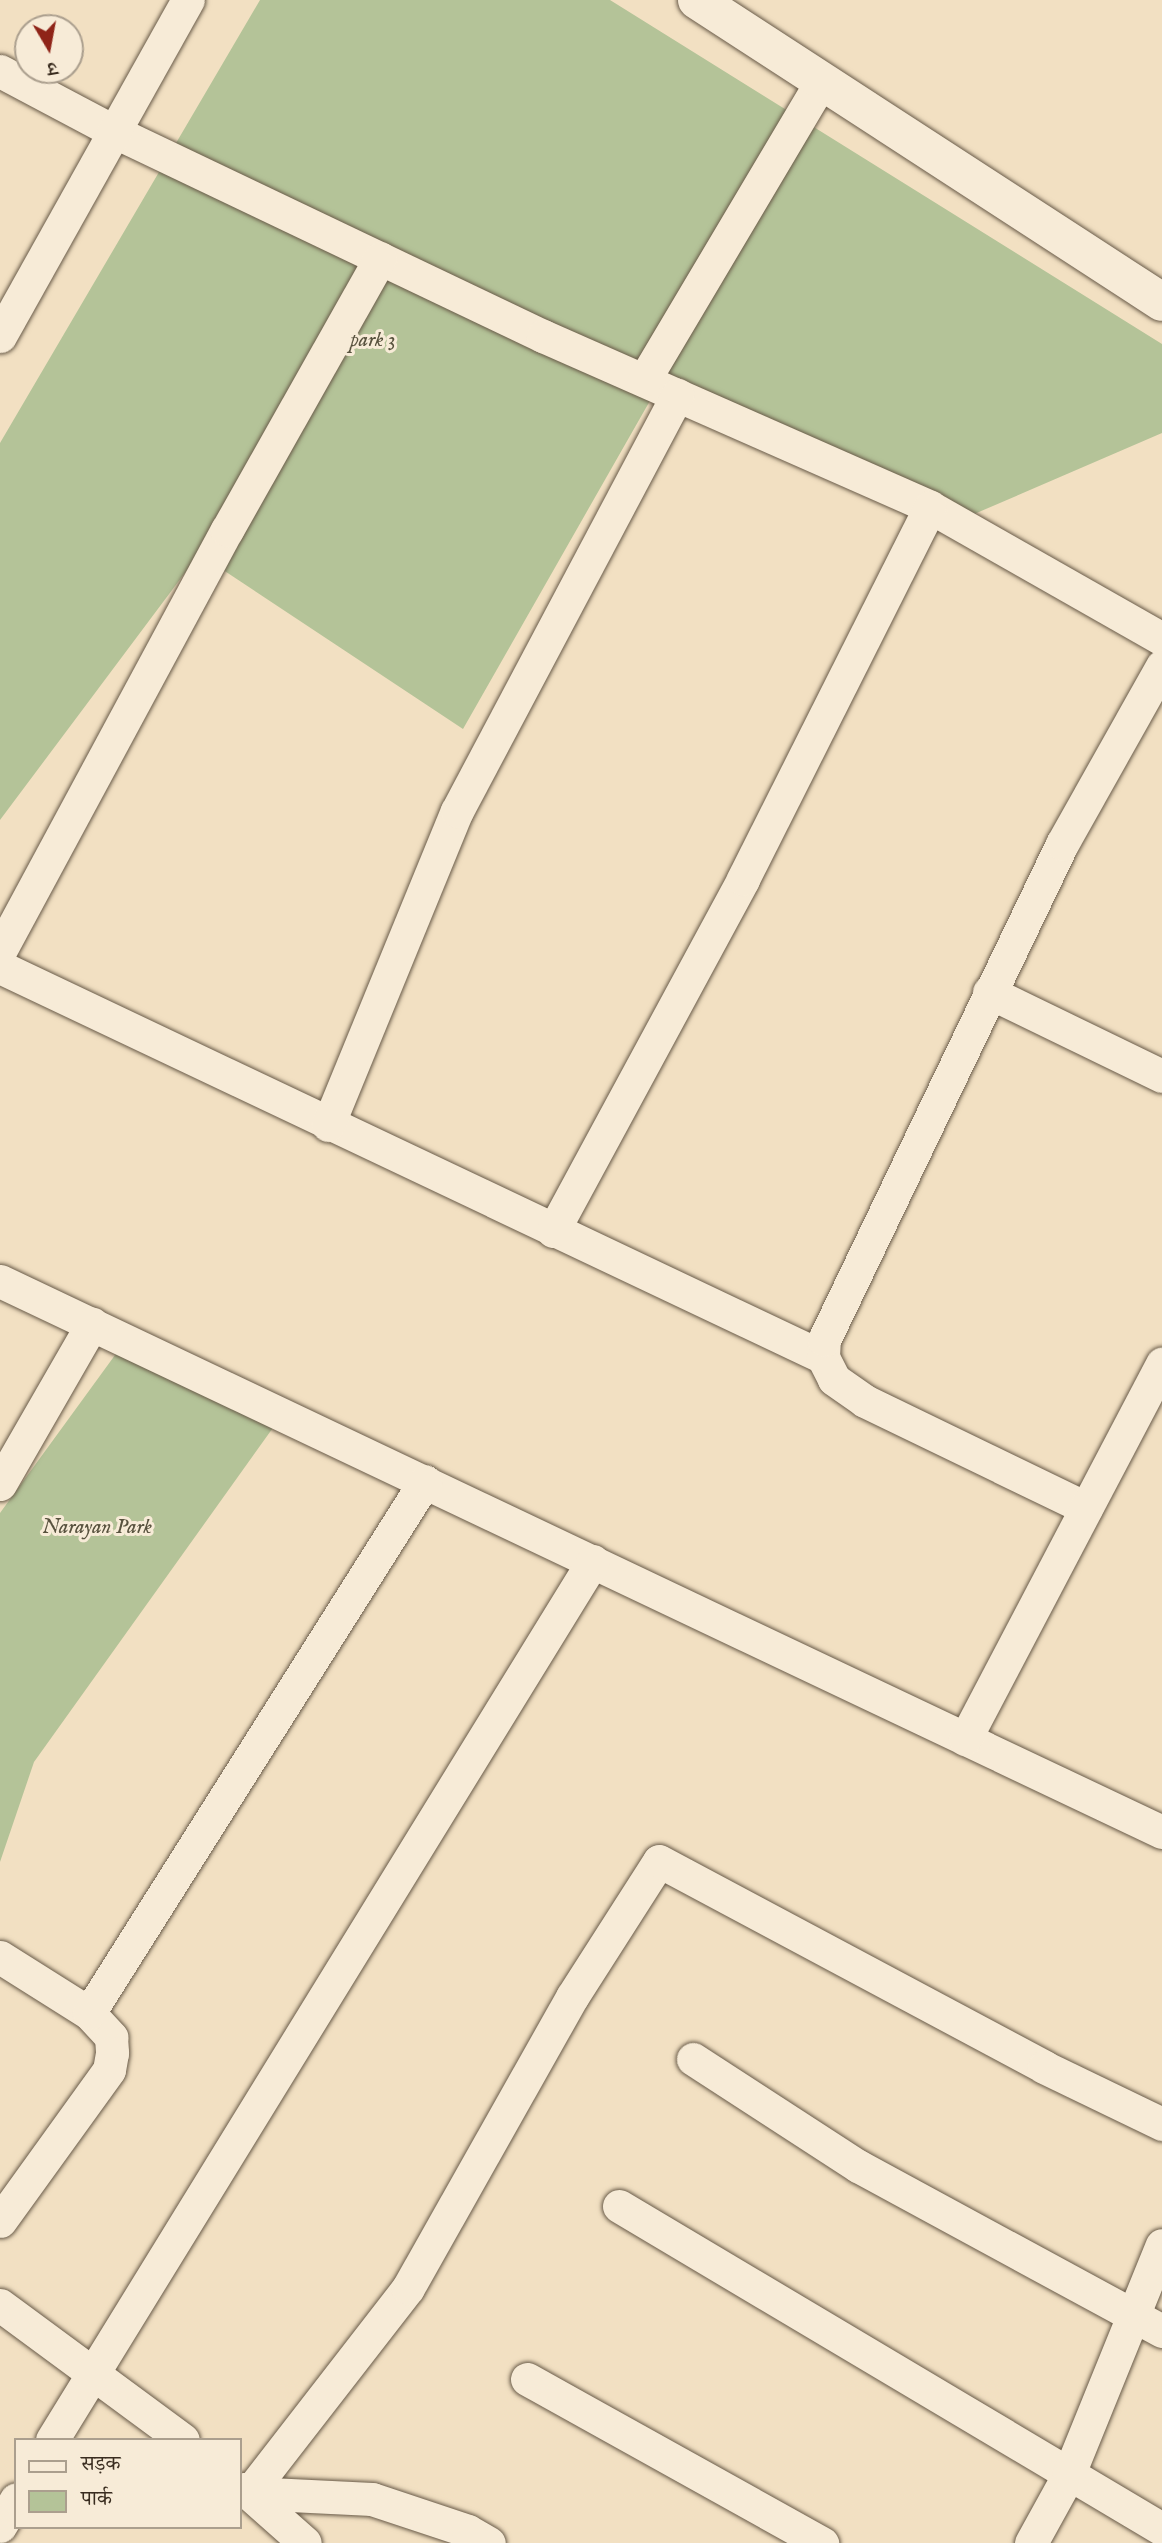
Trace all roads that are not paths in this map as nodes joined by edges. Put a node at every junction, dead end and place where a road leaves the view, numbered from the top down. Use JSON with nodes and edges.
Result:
{"nodes":[{"id":1,"x":188,"y":0,"type":"edge"},
{"id":2,"x":696,"y":0,"type":"edge"},
{"id":3,"x":0,"y":71,"type":"edge"},
{"id":4,"x":821,"y":82,"type":"junction"},
{"id":5,"x":115,"y":132,"type":"junction"},
{"id":6,"x":380,"y":258,"type":"junction"},
{"id":7,"x":1162,"y":302,"type":"edge"},
{"id":8,"x":0,"y":336,"type":"edge"},
{"id":9,"x":644,"y":380,"type":"junction"},
{"id":10,"x":677,"y":395,"type":"junction"},
{"id":11,"x":930,"y":507,"type":"junction"},
{"id":12,"x":1162,"y":639,"type":"edge"},
{"id":13,"x":1162,"y":666,"type":"edge"},
{"id":14,"x":0,"y":951,"type":"edge"},
{"id":15,"x":0,"y":967,"type":"edge"},
{"id":16,"x":989,"y":992,"type":"junction"},
{"id":17,"x":1162,"y":1076,"type":"edge"},
{"id":18,"x":328,"y":1125,"type":"junction"},
{"id":19,"x":553,"y":1231,"type":"junction"},
{"id":20,"x":0,"y":1281,"type":"edge"},
{"id":21,"x":92,"y":1324,"type":"junction"},
{"id":22,"x":823,"y":1357,"type":"junction"},
{"id":23,"x":1162,"y":1364,"type":"edge"},
{"id":24,"x":425,"y":1481,"type":"junction"},
{"id":25,"x":0,"y":1483,"type":"edge"},
{"id":26,"x":1086,"y":1508,"type":"junction"},
{"id":27,"x":593,"y":1560,"type":"junction"},
{"id":28,"x":965,"y":1739,"type":"junction"},
{"id":29,"x":1162,"y":1832,"type":"edge"},
{"id":30,"x":0,"y":1957,"type":"edge"},
{"id":31,"x":89,"y":2014,"type":"junction"},
{"id":32,"x":693,"y":2059,"type":"dead end"},
{"id":33,"x":1162,"y":2124,"type":"edge"},
{"id":34,"x":619,"y":2206,"type":"dead end"},
{"id":35,"x":0,"y":2221,"type":"edge"},
{"id":36,"x":1162,"y":2245,"type":"edge"},
{"id":37,"x":0,"y":2305,"type":"edge"},
{"id":38,"x":1131,"y":2313,"type":"junction"},
{"id":39,"x":1162,"y":2331,"type":"edge"},
{"id":40,"x":93,"y":2372,"type":"junction"},
{"id":41,"x":527,"y":2379,"type":"dead end"},
{"id":42,"x":53,"y":2438,"type":"edge"},
{"id":43,"x":180,"y":2438,"type":"edge"},
{"id":44,"x":1068,"y":2476,"type":"junction"},
{"id":45,"x":244,"y":2489,"type":"edge"},
{"id":46,"x":14,"y":2503,"type":"edge"},
{"id":47,"x":0,"y":2526,"type":"edge"},
{"id":48,"x":1162,"y":2529,"type":"edge"},
{"id":49,"x":305,"y":2543,"type":"edge"},
{"id":50,"x":489,"y":2543,"type":"edge"},
{"id":51,"x":821,"y":2543,"type":"edge"},
{"id":52,"x":1031,"y":2543,"type":"edge"}],
"edges":[{"from":1,"to":5,"type":"street"},
{"from":2,"to":4,"type":"street"},
{"from":3,"to":5,"type":"street"},
{"from":4,"to":7,"type":"street"},
{"from":4,"to":9,"type":"street"},
{"from":5,"to":6,"type":"street"},
{"from":5,"to":8,"type":"street"},
{"from":6,"to":9,"type":"street"},
{"from":6,"to":14,"type":"street"},
{"from":9,"to":10,"type":"street"},
{"from":10,"to":11,"type":"street"},
{"from":10,"to":18,"type":"street"},
{"from":11,"to":12,"type":"street"},
{"from":11,"to":19,"type":"street"},
{"from":13,"to":16,"type":"street"},
{"from":15,"to":18,"type":"street"},
{"from":16,"to":17,"type":"street"},
{"from":16,"to":22,"type":"street"},
{"from":18,"to":19,"type":"street"},
{"from":19,"to":22,"type":"street"},
{"from":20,"to":21,"type":"street"},
{"from":21,"to":24,"type":"street"},
{"from":21,"to":25,"type":"street"},
{"from":22,"to":26,"type":"street"},
{"from":23,"to":26,"type":"street"},
{"from":24,"to":27,"type":"street"},
{"from":24,"to":31,"type":"street"},
{"from":26,"to":28,"type":"street"},
{"from":27,"to":28,"type":"street"},
{"from":27,"to":40,"type":"street"},
{"from":28,"to":29,"type":"street"},
{"from":30,"to":31,"type":"street"},
{"from":31,"to":35,"type":"street"},
{"from":32,"to":38,"type":"street"},
{"from":33,"to":45,"type":"street"},
{"from":34,"to":44,"type":"street"},
{"from":36,"to":38,"type":"street"},
{"from":37,"to":40,"type":"street"},
{"from":38,"to":39,"type":"street"},
{"from":38,"to":44,"type":"street"},
{"from":40,"to":42,"type":"street"},
{"from":40,"to":43,"type":"street"},
{"from":41,"to":51,"type":"street"},
{"from":44,"to":48,"type":"street"},
{"from":44,"to":52,"type":"street"},
{"from":45,"to":49,"type":"street"},
{"from":45,"to":50,"type":"street"},
{"from":46,"to":47,"type":"street"}]}
